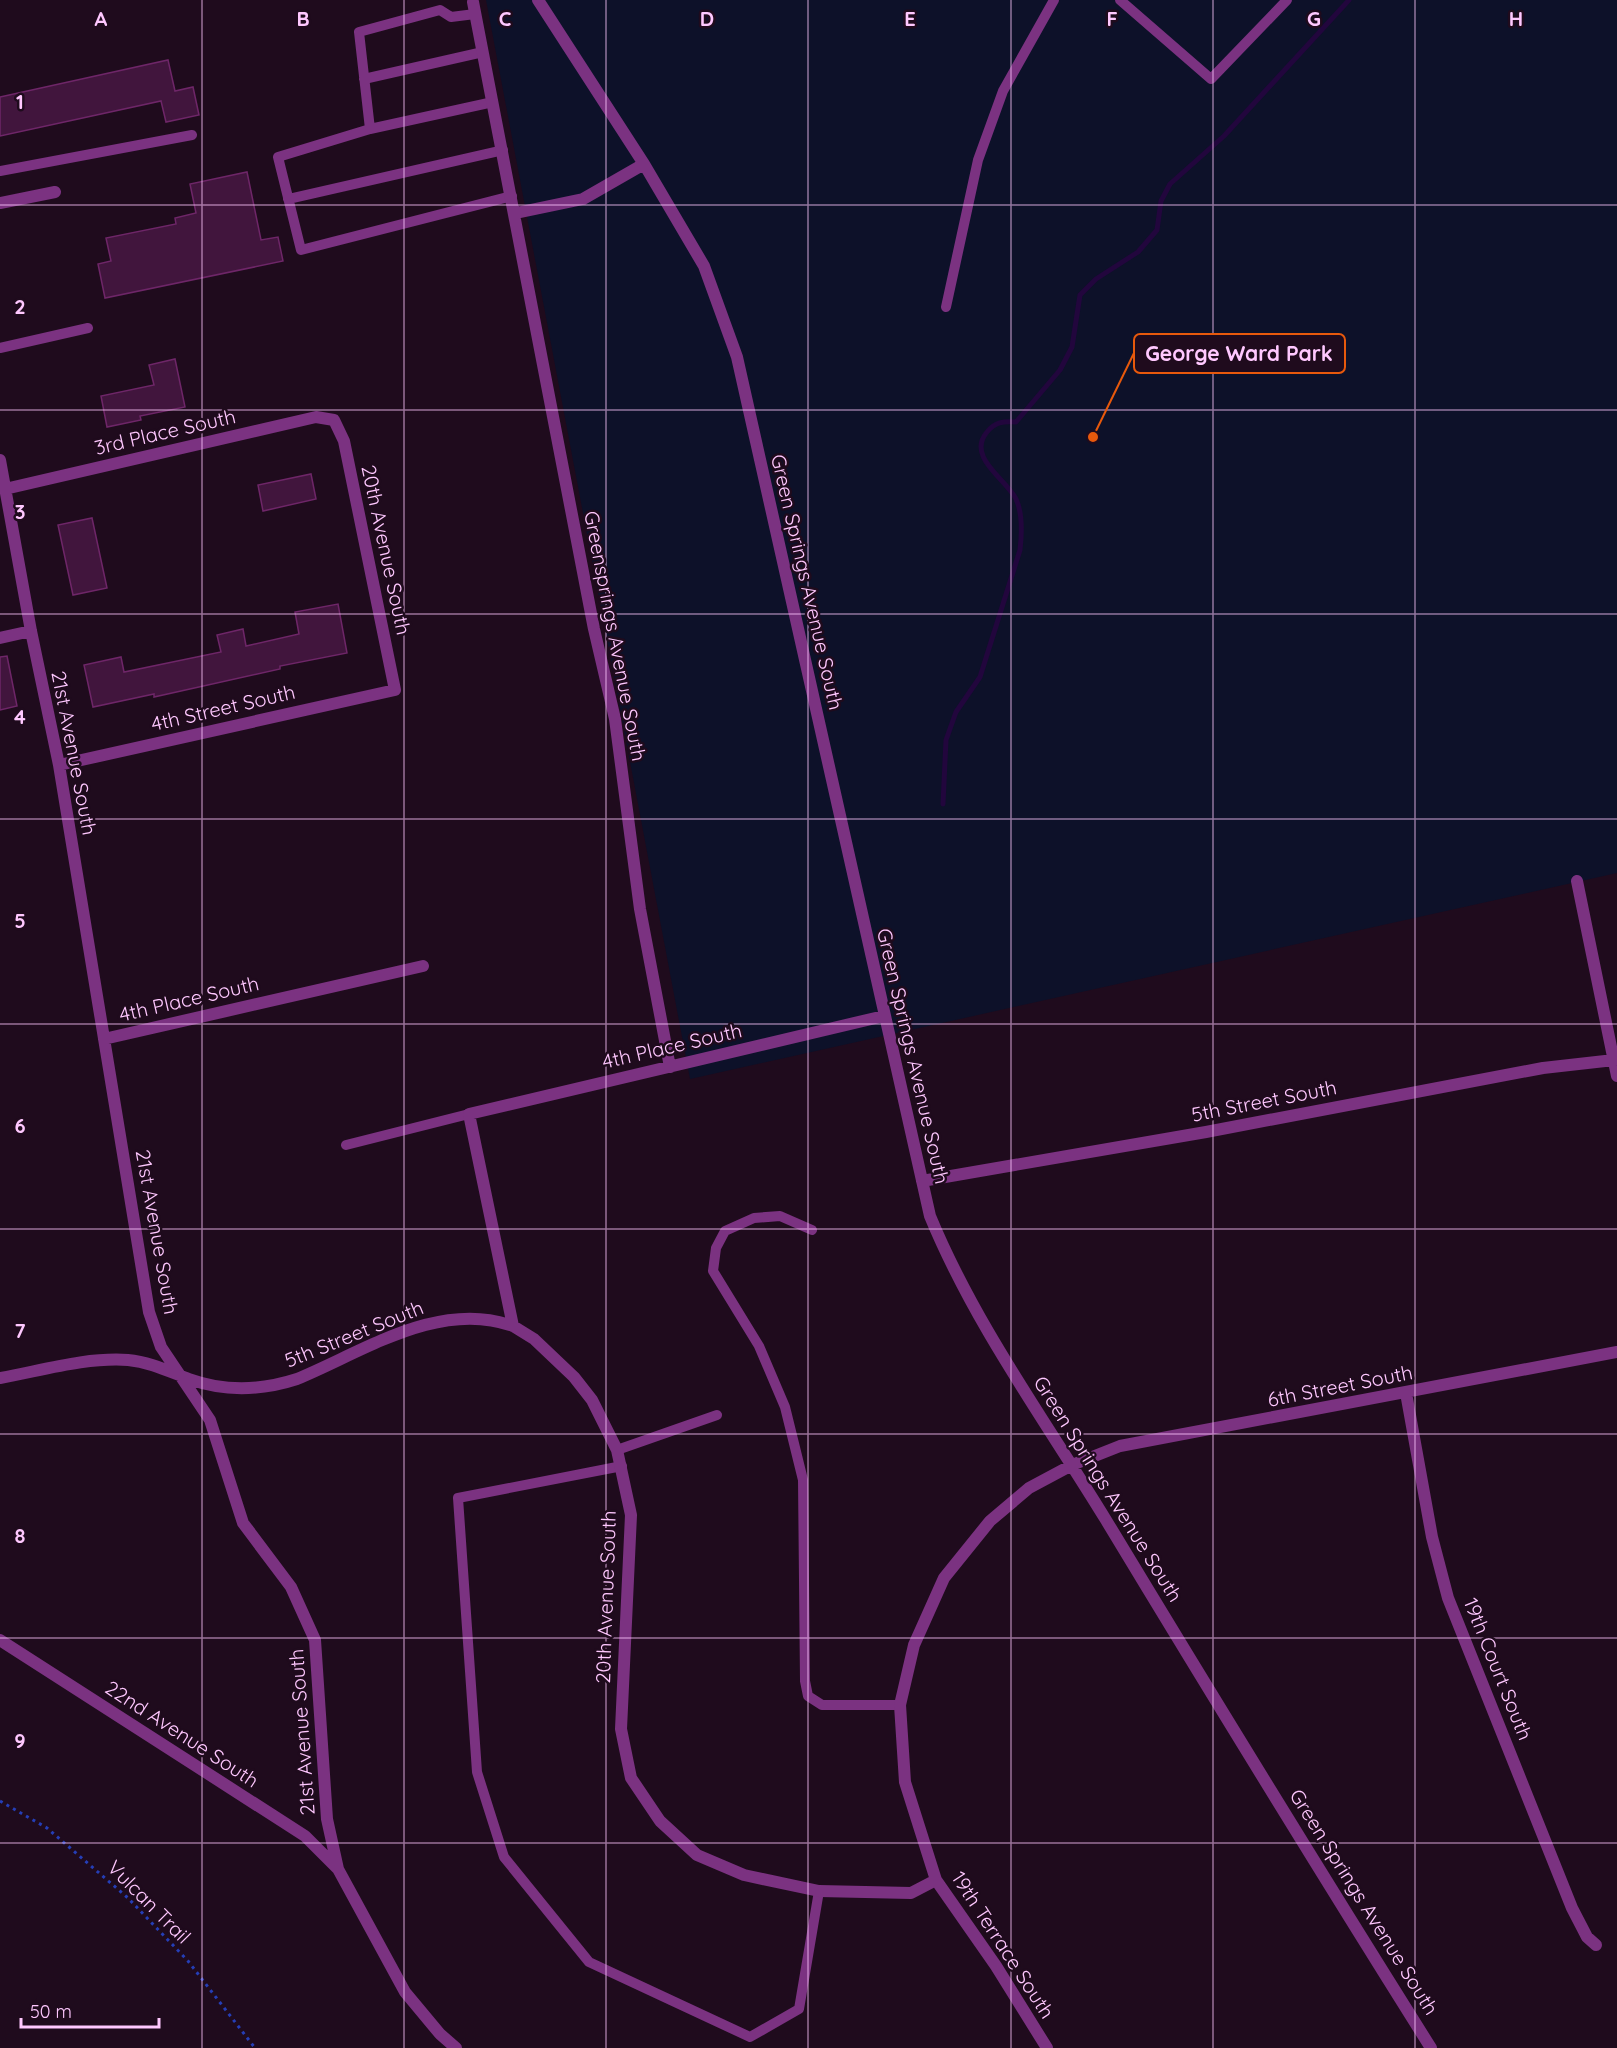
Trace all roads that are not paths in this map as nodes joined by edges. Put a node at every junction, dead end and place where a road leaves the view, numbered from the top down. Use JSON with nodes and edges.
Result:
{"nodes":[{"id":1,"x":538,"y":0,"type":"edge"},
{"id":2,"x":1054,"y":0,"type":"edge"},
{"id":3,"x":1120,"y":0,"type":"edge"},
{"id":4,"x":1287,"y":0,"type":"edge"},
{"id":5,"x":474,"y":8,"type":"joint"},
{"id":6,"x":483,"y":52,"type":"junction"},
{"id":7,"x":364,"y":79,"type":"junction"},
{"id":8,"x":493,"y":102,"type":"junction"},
{"id":9,"x":370,"y":129,"type":"junction"},
{"id":10,"x":192,"y":135,"type":"dead end"},
{"id":11,"x":503,"y":150,"type":"junction"},
{"id":12,"x":644,"y":164,"type":"junction"},
{"id":13,"x":0,"y":171,"type":"edge"},
{"id":14,"x":55,"y":192,"type":"dead end"},
{"id":15,"x":512,"y":196,"type":"junction"},
{"id":16,"x":288,"y":199,"type":"junction"},
{"id":17,"x":0,"y":203,"type":"edge"},
{"id":18,"x":516,"y":213,"type":"junction"},
{"id":19,"x":946,"y":307,"type":"dead end"},
{"id":20,"x":88,"y":328,"type":"dead end"},
{"id":21,"x":0,"y":348,"type":"edge"},
{"id":22,"x":334,"y":420,"type":"joint"},
{"id":23,"x":0,"y":460,"type":"edge"},
{"id":24,"x":5,"y":489,"type":"junction"},
{"id":25,"x":31,"y":631,"type":"junction"},
{"id":26,"x":0,"y":638,"type":"edge"},
{"id":27,"x":395,"y":690,"type":"joint"},
{"id":28,"x":59,"y":765,"type":"junction"},
{"id":29,"x":1577,"y":882,"type":"dead end"},
{"id":30,"x":423,"y":966,"type":"dead end"},
{"id":31,"x":884,"y":1016,"type":"junction"},
{"id":32,"x":104,"y":1039,"type":"junction"},
{"id":33,"x":1614,"y":1060,"type":"junction"},
{"id":34,"x":670,"y":1067,"type":"junction"},
{"id":35,"x":1617,"y":1076,"type":"edge"},
{"id":36,"x":470,"y":1114,"type":"junction"},
{"id":37,"x":346,"y":1145,"type":"dead end"},
{"id":38,"x":922,"y":1181,"type":"junction"},
{"id":39,"x":812,"y":1230,"type":"dead end"},
{"id":40,"x":513,"y":1326,"type":"junction"},
{"id":41,"x":1617,"y":1352,"type":"edge"},
{"id":42,"x":179,"y":1374,"type":"junction"},
{"id":43,"x":0,"y":1378,"type":"edge"},
{"id":44,"x":1406,"y":1393,"type":"junction"},
{"id":45,"x":717,"y":1415,"type":"dead end"},
{"id":46,"x":617,"y":1450,"type":"junction"},
{"id":47,"x":1072,"y":1465,"type":"junction"},
{"id":48,"x":622,"y":1466,"type":"junction"},
{"id":49,"x":0,"y":1640,"type":"edge"},
{"id":50,"x":900,"y":1705,"type":"junction"},
{"id":51,"x":338,"y":1869,"type":"junction"},
{"id":52,"x":936,"y":1880,"type":"junction"},
{"id":53,"x":819,"y":1890,"type":"junction"},
{"id":54,"x":1596,"y":1945,"type":"dead end"},
{"id":55,"x":456,"y":2048,"type":"edge"},
{"id":56,"x":1047,"y":2048,"type":"edge"},
{"id":57,"x":1431,"y":2048,"type":"edge"}],
"edges":[{"from":1,"to":12,"type":"street","name":"Green Springs Avenue South"},
{"from":2,"to":19,"type":"lane"},
{"from":3,"to":4,"type":"lane"},
{"from":5,"to":6,"type":"street","name":"Greensprings Avenue South"},
{"from":5,"to":7,"type":"lane"},
{"from":6,"to":7,"type":"lane"},
{"from":6,"to":8,"type":"street","name":"Greensprings Avenue South"},
{"from":7,"to":9,"type":"lane"},
{"from":8,"to":9,"type":"lane"},
{"from":8,"to":11,"type":"street","name":"Greensprings Avenue South"},
{"from":9,"to":16,"type":"lane"},
{"from":10,"to":13,"type":"lane"},
{"from":11,"to":15,"type":"street","name":"Greensprings Avenue South"},
{"from":11,"to":16,"type":"lane"},
{"from":12,"to":18,"type":"street"},
{"from":12,"to":31,"type":"street","name":"Green Springs Avenue South"},
{"from":14,"to":17,"type":"street"},
{"from":15,"to":16,"type":"lane"},
{"from":15,"to":18,"type":"street","name":"Greensprings Avenue South"},
{"from":18,"to":34,"type":"street","name":"Greensprings Avenue South"},
{"from":20,"to":21,"type":"lane"},
{"from":22,"to":24,"type":"street","name":"3rd Place South"},
{"from":22,"to":27,"type":"street","name":"20th Avenue South"},
{"from":23,"to":24,"type":"street","name":"21st Avenue South"},
{"from":24,"to":25,"type":"street","name":"21st Avenue South"},
{"from":25,"to":26,"type":"street"},
{"from":25,"to":28,"type":"street","name":"21st Avenue South"},
{"from":27,"to":28,"type":"street","name":"4th Street South"},
{"from":28,"to":32,"type":"street","name":"21st Avenue South"},
{"from":29,"to":33,"type":"street"},
{"from":30,"to":32,"type":"street","name":"4th Place South"},
{"from":31,"to":34,"type":"street","name":"4th Place South"},
{"from":31,"to":38,"type":"street","name":"Green Springs Avenue South"},
{"from":32,"to":42,"type":"street","name":"21st Avenue South"},
{"from":33,"to":35,"type":"street"},
{"from":33,"to":38,"type":"street","name":"5th Street South"},
{"from":34,"to":36,"type":"street","name":"4th Place South"},
{"from":36,"to":37,"type":"lane"},
{"from":36,"to":40,"type":"street"},
{"from":38,"to":47,"type":"street","name":"Green Springs Avenue South"},
{"from":39,"to":50,"type":"lane"},
{"from":40,"to":42,"type":"street","name":"5th Street South"},
{"from":40,"to":46,"type":"street","name":"20th Avenue South"},
{"from":41,"to":44,"type":"street","name":"6th Street South"},
{"from":42,"to":43,"type":"street","name":"5th Street South"},
{"from":42,"to":51,"type":"street","name":"21st Avenue South"},
{"from":44,"to":47,"type":"street","name":"6th Street South"},
{"from":44,"to":54,"type":"street","name":"19th Court South"},
{"from":45,"to":46,"type":"lane"},
{"from":46,"to":48,"type":"street","name":"20th Avenue South"},
{"from":47,"to":50,"type":"street","name":"19th Terrace South"},
{"from":47,"to":57,"type":"street","name":"Green Springs Avenue South"},
{"from":48,"to":53,"type":"street","name":"20th Avenue South"},
{"from":48,"to":53,"type":"lane"},
{"from":49,"to":51,"type":"street","name":"22nd Avenue South"},
{"from":50,"to":52,"type":"street","name":"19th Terrace South"},
{"from":51,"to":55,"type":"street","name":"21st Avenue South"},
{"from":52,"to":53,"type":"street","name":"20th Avenue South"},
{"from":52,"to":56,"type":"street","name":"19th Terrace South"}]}
